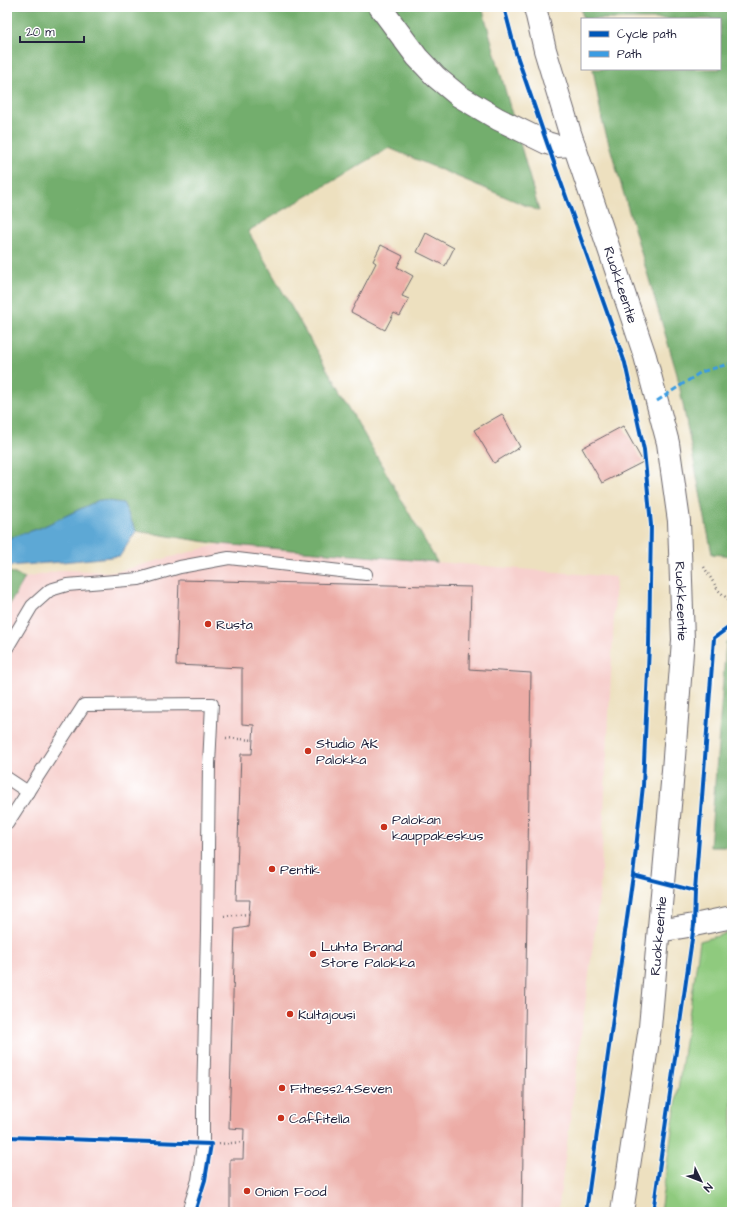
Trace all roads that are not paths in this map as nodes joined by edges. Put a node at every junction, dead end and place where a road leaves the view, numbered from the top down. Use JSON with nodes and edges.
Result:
{"nodes":[{"id":1,"x":380,"y":7,"type":"edge"},
{"id":2,"x":535,"y":7,"type":"edge"},
{"id":3,"x":574,"y":145,"type":"junction"},
{"id":4,"x":366,"y":574,"type":"dead end"},
{"id":5,"x":7,"y":648,"type":"edge"},
{"id":6,"x":7,"y":778,"type":"edge"},
{"id":7,"x":28,"y":792,"type":"junction"},
{"id":8,"x":7,"y":824,"type":"edge"},
{"id":9,"x":732,"y":917,"type":"edge"},
{"id":10,"x":659,"y":930,"type":"junction"},
{"id":11,"x":188,"y":1212,"type":"edge"},
{"id":12,"x":622,"y":1212,"type":"edge"}],
"edges":[{"from":1,"to":3,"type":"street"},
{"from":2,"to":3,"type":"street","name":"Ruokkeentie"},
{"from":3,"to":10,"type":"street","name":"Ruokkeentie"},
{"from":4,"to":5,"type":"lane"},
{"from":6,"to":7,"type":"lane"},
{"from":7,"to":8,"type":"lane"},
{"from":7,"to":11,"type":"lane"},
{"from":9,"to":10,"type":"street"},
{"from":10,"to":12,"type":"street","name":"Ruokkeentie"}]}
